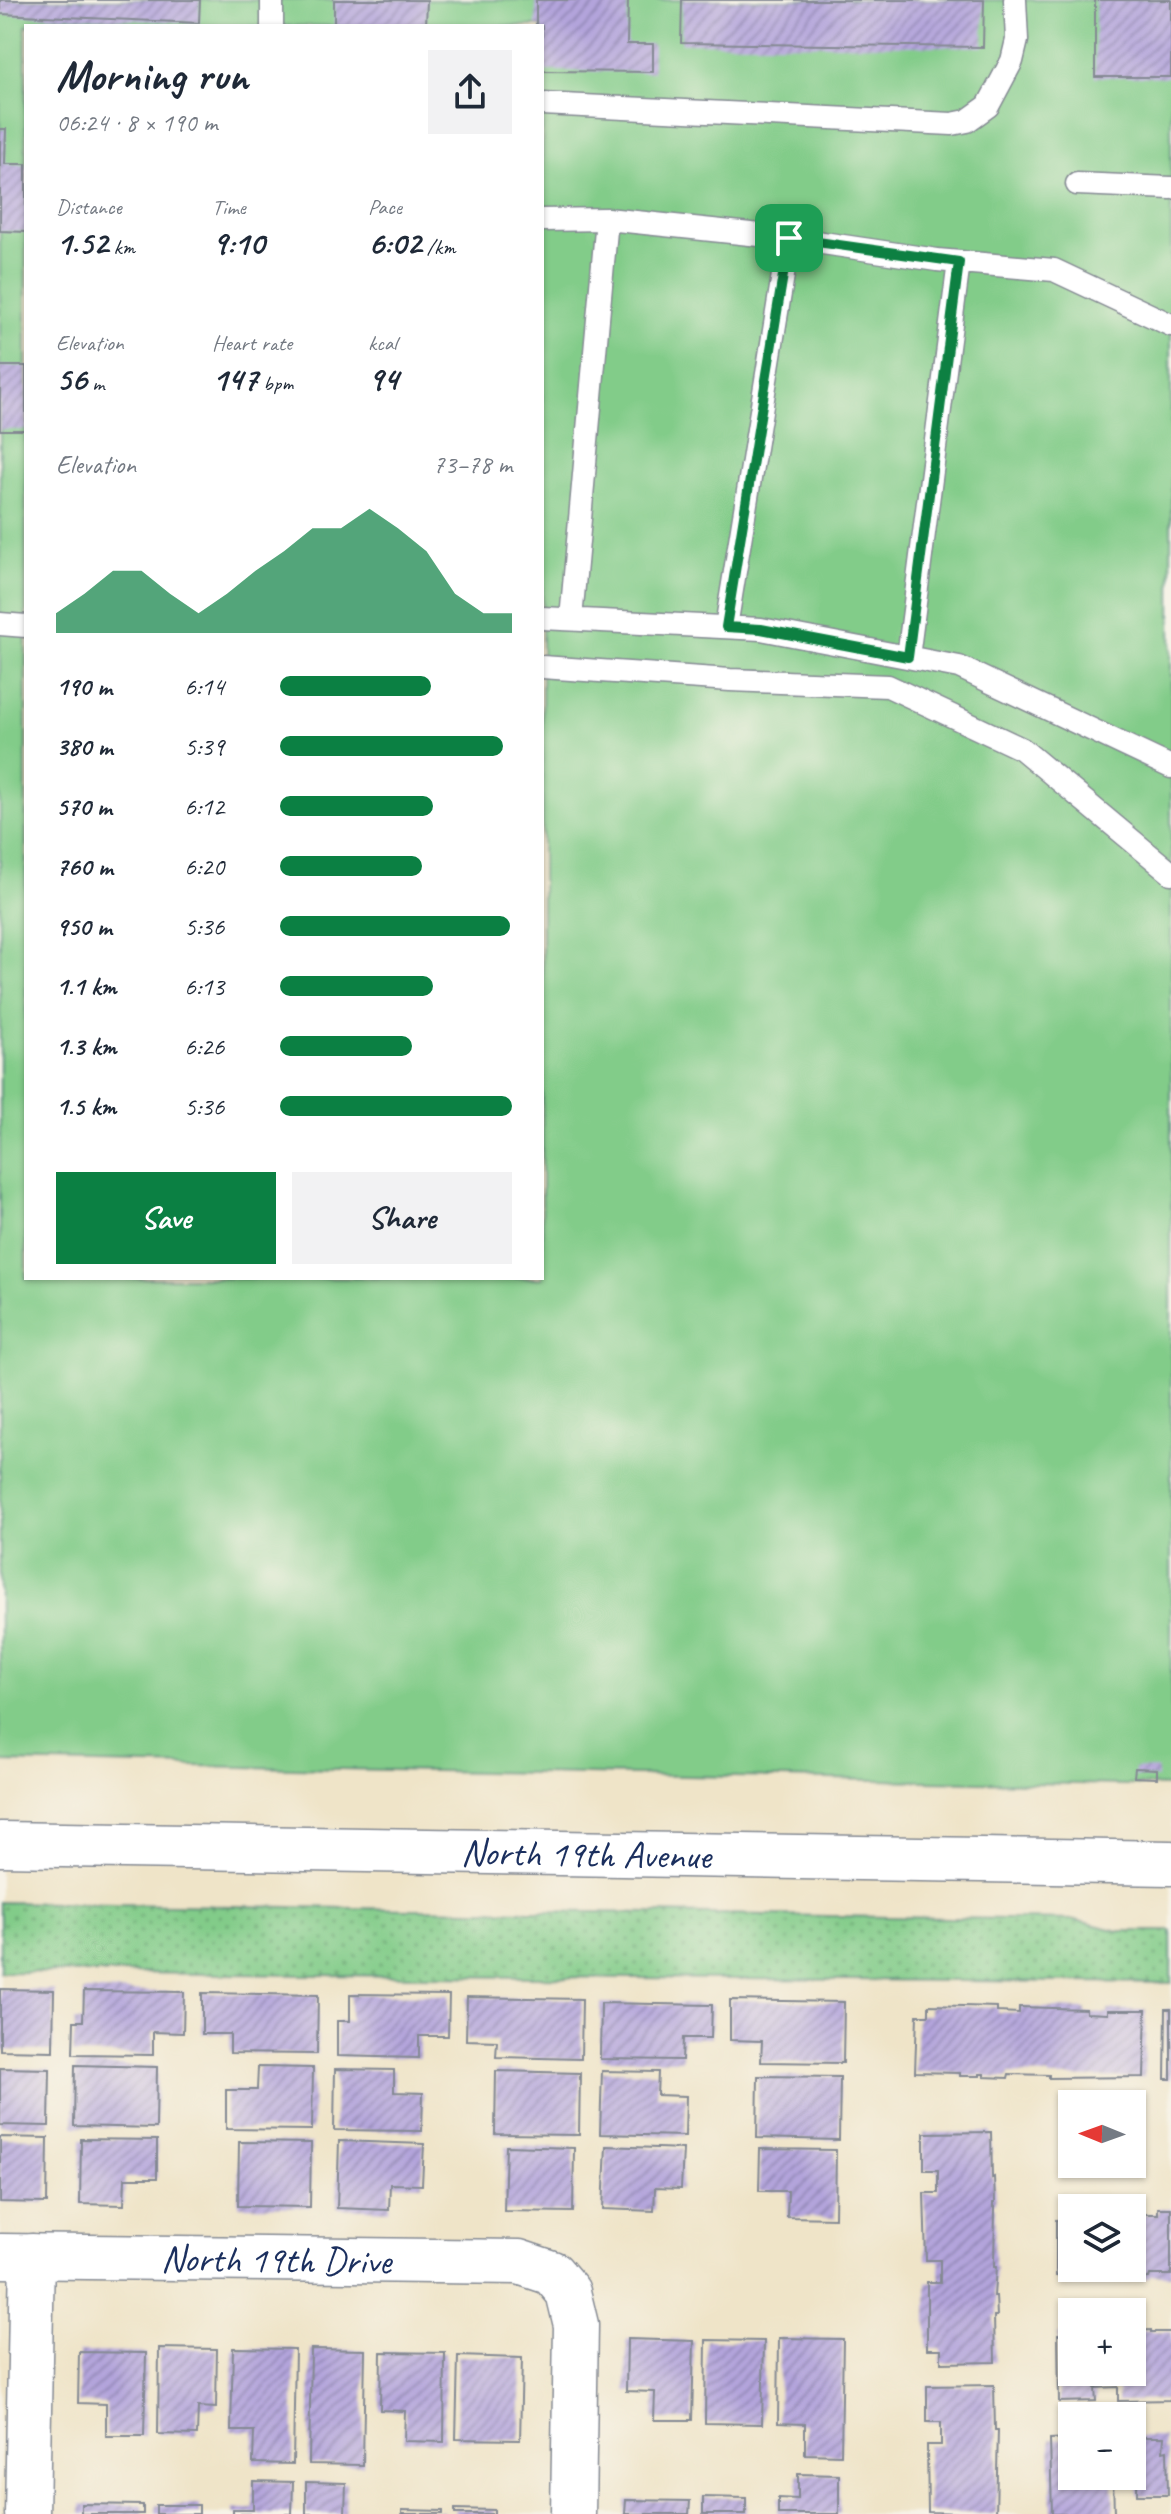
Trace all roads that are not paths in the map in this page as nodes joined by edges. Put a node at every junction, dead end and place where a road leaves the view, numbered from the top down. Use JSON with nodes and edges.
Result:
{"nodes":[{"id":1,"x":272,"y":0,"type":"edge"},
{"id":2,"x":1015,"y":0,"type":"edge"},
{"id":3,"x":272,"y":24,"type":"edge"},
{"id":4,"x":544,"y":104,"type":"edge"},
{"id":5,"x":1077,"y":184,"type":"dead end"},
{"id":6,"x":1171,"y":188,"type":"edge"},
{"id":7,"x":607,"y":219,"type":"junction"},
{"id":8,"x":544,"y":220,"type":"edge"},
{"id":9,"x":789,"y":238,"type":"junction"},
{"id":10,"x":959,"y":262,"type":"junction"},
{"id":11,"x":1171,"y":325,"type":"edge"},
{"id":12,"x":544,"y":618,"type":"edge"},
{"id":13,"x":571,"y":619,"type":"junction"},
{"id":14,"x":0,"y":624,"type":"edge"},
{"id":15,"x":24,"y":626,"type":"edge"},
{"id":16,"x":726,"y":627,"type":"junction"},
{"id":17,"x":908,"y":657,"type":"junction"},
{"id":18,"x":544,"y":667,"type":"edge"},
{"id":19,"x":1171,"y":767,"type":"edge"},
{"id":20,"x":1171,"y":873,"type":"edge"},
{"id":21,"x":0,"y":1844,"type":"edge"},
{"id":22,"x":1171,"y":1863,"type":"edge"},
{"id":23,"x":16,"y":2256,"type":"edge"},
{"id":24,"x":27,"y":2514,"type":"edge"},
{"id":25,"x":573,"y":2514,"type":"edge"}],
"edges":[{"from":1,"to":3,"type":"lane"},
{"from":2,"to":4,"type":"lane"},
{"from":5,"to":6,"type":"lane"},
{"from":7,"to":8,"type":"lane"},
{"from":7,"to":9,"type":"lane"},
{"from":7,"to":13,"type":"lane"},
{"from":9,"to":10,"type":"lane"},
{"from":9,"to":16,"type":"lane"},
{"from":10,"to":11,"type":"lane"},
{"from":10,"to":17,"type":"lane"},
{"from":12,"to":13,"type":"lane"},
{"from":13,"to":16,"type":"lane"},
{"from":14,"to":15,"type":"lane"},
{"from":16,"to":17,"type":"lane"},
{"from":17,"to":19,"type":"lane"},
{"from":18,"to":20,"type":"lane"},
{"from":21,"to":22,"type":"main road","name":"North 19th Avenue"},
{"from":23,"to":24,"type":"main road"},
{"from":23,"to":25,"type":"main road","name":"North 19th Drive"}]}
